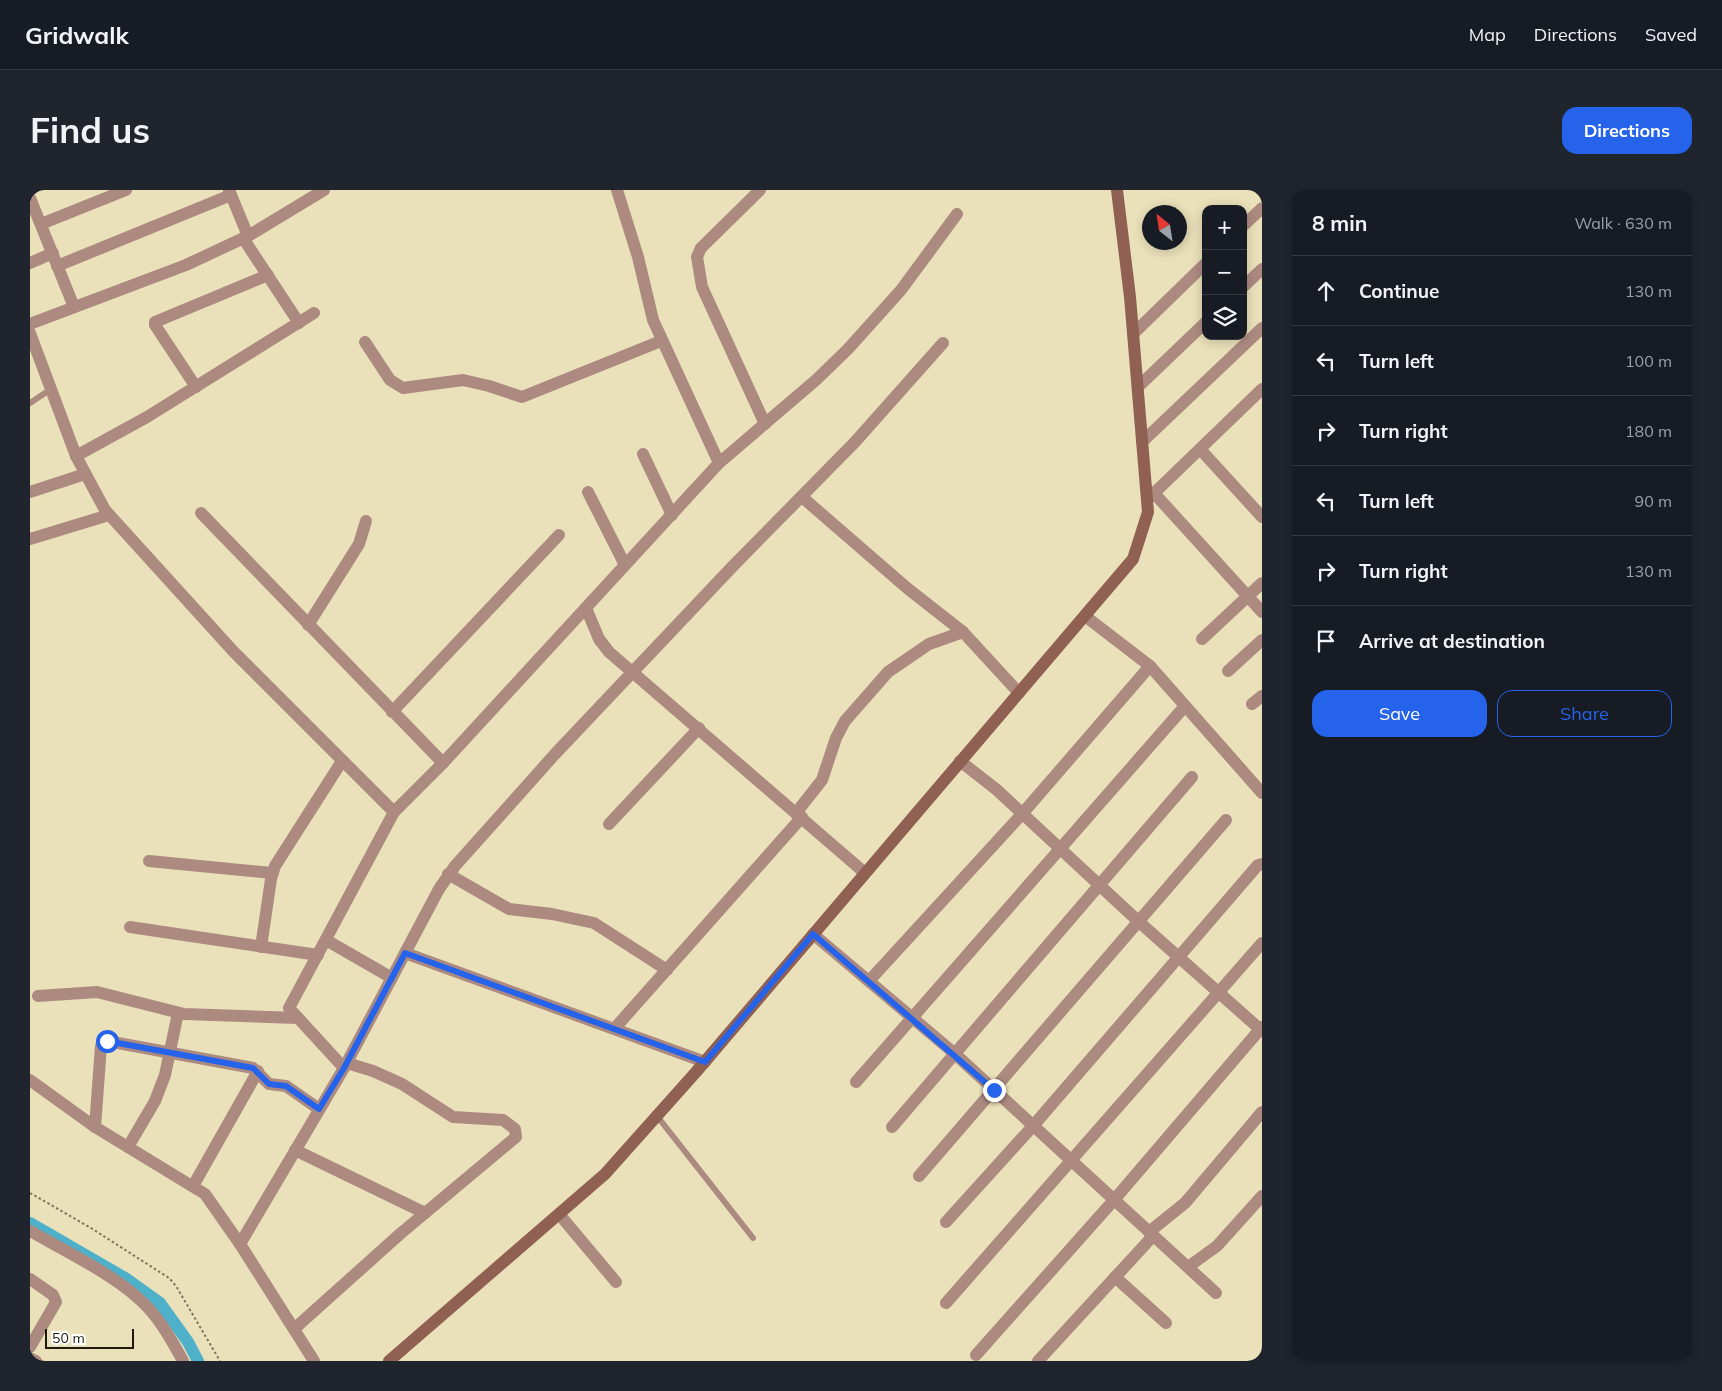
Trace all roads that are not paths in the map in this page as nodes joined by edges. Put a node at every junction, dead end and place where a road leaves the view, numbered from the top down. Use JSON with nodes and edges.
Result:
{"nodes":[{"id":1,"x":126,"y":190,"type":"edge"},
{"id":2,"x":324,"y":190,"type":"edge"},
{"id":3,"x":617,"y":190,"type":"edge"},
{"id":4,"x":760,"y":190,"type":"edge"},
{"id":5,"x":1117,"y":190,"type":"edge"},
{"id":6,"x":230,"y":192,"type":"edge"},
{"id":7,"x":30,"y":198,"type":"edge"},
{"id":8,"x":1262,"y":208,"type":"edge"},
{"id":9,"x":957,"y":214,"type":"dead end"},
{"id":10,"x":1247,"y":222,"type":"edge"},
{"id":11,"x":41,"y":224,"type":"junction"},
{"id":12,"x":246,"y":237,"type":"junction"},
{"id":13,"x":53,"y":253,"type":"junction"},
{"id":14,"x":30,"y":263,"type":"edge"},
{"id":15,"x":58,"y":266,"type":"junction"},
{"id":16,"x":1202,"y":267,"type":"edge"},
{"id":17,"x":1262,"y":269,"type":"edge"},
{"id":18,"x":268,"y":275,"type":"junction"},
{"id":19,"x":1247,"y":283,"type":"edge"},
{"id":20,"x":74,"y":307,"type":"junction"},
{"id":21,"x":314,"y":313,"type":"dead end"},
{"id":22,"x":298,"y":323,"type":"junction"},
{"id":23,"x":30,"y":324,"type":"edge"},
{"id":24,"x":1202,"y":326,"type":"edge"},
{"id":25,"x":1262,"y":328,"type":"edge"},
{"id":26,"x":30,"y":333,"type":"edge"},
{"id":27,"x":1133,"y":334,"type":"junction"},
{"id":28,"x":662,"y":341,"type":"junction"},
{"id":29,"x":365,"y":342,"type":"dead end"},
{"id":30,"x":943,"y":342,"type":"dead end"},
{"id":31,"x":196,"y":387,"type":"junction"},
{"id":32,"x":1138,"y":388,"type":"junction"},
{"id":33,"x":51,"y":389,"type":"junction"},
{"id":34,"x":1262,"y":390,"type":"edge"},
{"id":35,"x":30,"y":403,"type":"edge"},
{"id":36,"x":766,"y":424,"type":"junction"},
{"id":37,"x":1142,"y":442,"type":"junction"},
{"id":38,"x":1200,"y":450,"type":"junction"},
{"id":39,"x":644,"y":454,"type":"dead end"},
{"id":40,"x":76,"y":456,"type":"junction"},
{"id":41,"x":719,"y":463,"type":"junction"},
{"id":42,"x":85,"y":474,"type":"junction"},
{"id":43,"x":30,"y":492,"type":"edge"},
{"id":44,"x":588,"y":492,"type":"dead end"},
{"id":45,"x":1151,"y":496,"type":"junction"},
{"id":46,"x":802,"y":497,"type":"junction"},
{"id":47,"x":200,"y":514,"type":"dead end"},
{"id":48,"x":109,"y":515,"type":"junction"},
{"id":49,"x":672,"y":515,"type":"junction"},
{"id":50,"x":1262,"y":516,"type":"edge"},
{"id":51,"x":366,"y":521,"type":"dead end"},
{"id":52,"x":559,"y":535,"type":"dead end"},
{"id":53,"x":30,"y":539,"type":"edge"},
{"id":54,"x":625,"y":565,"type":"junction"},
{"id":55,"x":1262,"y":583,"type":"edge"},
{"id":56,"x":1248,"y":596,"type":"junction"},
{"id":57,"x":586,"y":608,"type":"junction"},
{"id":58,"x":1262,"y":612,"type":"edge"},
{"id":59,"x":1085,"y":616,"type":"junction"},
{"id":60,"x":308,"y":624,"type":"junction"},
{"id":61,"x":963,"y":632,"type":"junction"},
{"id":62,"x":1202,"y":639,"type":"dead end"},
{"id":63,"x":1262,"y":640,"type":"edge"},
{"id":64,"x":1150,"y":666,"type":"junction"},
{"id":65,"x":1228,"y":671,"type":"dead end"},
{"id":66,"x":634,"y":672,"type":"junction"},
{"id":67,"x":1019,"y":693,"type":"junction"},
{"id":68,"x":1262,"y":696,"type":"edge"},
{"id":69,"x":1252,"y":704,"type":"dead end"},
{"id":70,"x":1185,"y":706,"type":"junction"},
{"id":71,"x":392,"y":712,"type":"junction"},
{"id":72,"x":698,"y":728,"type":"junction"},
{"id":73,"x":342,"y":761,"type":"junction"},
{"id":74,"x":960,"y":761,"type":"junction"},
{"id":75,"x":443,"y":763,"type":"junction"},
{"id":76,"x":1192,"y":777,"type":"dead end"},
{"id":77,"x":1262,"y":793,"type":"edge"},
{"id":78,"x":394,"y":812,"type":"junction"},
{"id":79,"x":1022,"y":814,"type":"junction"},
{"id":80,"x":799,"y":815,"type":"junction"},
{"id":81,"x":1226,"y":820,"type":"dead end"},
{"id":82,"x":608,"y":824,"type":"dead end"},
{"id":83,"x":1060,"y":849,"type":"junction"},
{"id":84,"x":149,"y":861,"type":"dead end"},
{"id":85,"x":1262,"y":864,"type":"edge"},
{"id":86,"x":865,"y":872,"type":"junction"},
{"id":87,"x":272,"y":873,"type":"junction"},
{"id":88,"x":448,"y":874,"type":"junction"},
{"id":89,"x":1099,"y":886,"type":"junction"},
{"id":90,"x":1138,"y":921,"type":"junction"},
{"id":91,"x":130,"y":927,"type":"dead end"},
{"id":92,"x":813,"y":934,"type":"junction"},
{"id":93,"x":326,"y":940,"type":"junction"},
{"id":94,"x":1262,"y":943,"type":"edge"},
{"id":95,"x":261,"y":947,"type":"junction"},
{"id":96,"x":405,"y":953,"type":"junction"},
{"id":97,"x":318,"y":955,"type":"junction"},
{"id":98,"x":1180,"y":957,"type":"junction"},
{"id":99,"x":667,"y":970,"type":"junction"},
{"id":100,"x":392,"y":978,"type":"junction"},
{"id":101,"x":869,"y":981,"type":"junction"},
{"id":102,"x":1219,"y":993,"type":"junction"},
{"id":103,"x":38,"y":996,"type":"dead end"},
{"id":104,"x":178,"y":1013,"type":"junction"},
{"id":105,"x":298,"y":1018,"type":"junction"},
{"id":106,"x":912,"y":1018,"type":"junction"},
{"id":107,"x":615,"y":1028,"type":"junction"},
{"id":108,"x":1261,"y":1029,"type":"edge"},
{"id":109,"x":170,"y":1052,"type":"junction"},
{"id":110,"x":954,"y":1053,"type":"junction"},
{"id":111,"x":705,"y":1062,"type":"junction"},
{"id":112,"x":345,"y":1065,"type":"junction"},
{"id":113,"x":258,"y":1071,"type":"junction"},
{"id":114,"x":30,"y":1080,"type":"edge"},
{"id":115,"x":856,"y":1082,"type":"dead end"},
{"id":116,"x":994,"y":1090,"type":"junction"},
{"id":117,"x":319,"y":1109,"type":"junction"},
{"id":118,"x":1262,"y":1112,"type":"edge"},
{"id":119,"x":657,"y":1116,"type":"junction"},
{"id":120,"x":1033,"y":1126,"type":"junction"},
{"id":121,"x":95,"y":1127,"type":"junction"},
{"id":122,"x":892,"y":1127,"type":"dead end"},
{"id":123,"x":128,"y":1147,"type":"junction"},
{"id":124,"x":295,"y":1150,"type":"junction"},
{"id":125,"x":1071,"y":1161,"type":"junction"},
{"id":126,"x":919,"y":1176,"type":"dead end"},
{"id":127,"x":192,"y":1186,"type":"junction"},
{"id":128,"x":1262,"y":1196,"type":"edge"},
{"id":129,"x":1114,"y":1200,"type":"junction"},
{"id":130,"x":426,"y":1213,"type":"junction"},
{"id":131,"x":559,"y":1214,"type":"junction"},
{"id":132,"x":946,"y":1222,"type":"dead end"},
{"id":133,"x":30,"y":1231,"type":"edge"},
{"id":134,"x":1152,"y":1234,"type":"junction"},
{"id":135,"x":754,"y":1238,"type":"dead end"},
{"id":136,"x":240,"y":1244,"type":"junction"},
{"id":137,"x":1188,"y":1267,"type":"junction"},
{"id":138,"x":1115,"y":1277,"type":"junction"},
{"id":139,"x":30,"y":1279,"type":"edge"},
{"id":140,"x":616,"y":1282,"type":"dead end"},
{"id":141,"x":1216,"y":1293,"type":"dead end"},
{"id":142,"x":946,"y":1303,"type":"dead end"},
{"id":143,"x":1166,"y":1323,"type":"dead end"},
{"id":144,"x":294,"y":1329,"type":"junction"},
{"id":145,"x":30,"y":1347,"type":"edge"},
{"id":146,"x":976,"y":1354,"type":"dead end"},
{"id":147,"x":30,"y":1358,"type":"edge"},
{"id":148,"x":36,"y":1361,"type":"edge"},
{"id":149,"x":183,"y":1361,"type":"edge"},
{"id":150,"x":314,"y":1361,"type":"edge"},
{"id":151,"x":389,"y":1361,"type":"edge"},
{"id":152,"x":1038,"y":1361,"type":"edge"}],
"edges":[{"from":1,"to":11,"type":"street"},
{"from":2,"to":12,"type":"street"},
{"from":3,"to":28,"type":"street"},
{"from":4,"to":36,"type":"street"},
{"from":5,"to":27,"type":"street"},
{"from":6,"to":12,"type":"street"},
{"from":6,"to":15,"type":"street"},
{"from":7,"to":11,"type":"street"},
{"from":8,"to":10,"type":"street"},
{"from":9,"to":36,"type":"street"},
{"from":11,"to":13,"type":"street"},
{"from":12,"to":18,"type":"street"},
{"from":12,"to":20,"type":"street"},
{"from":13,"to":14,"type":"street"},
{"from":13,"to":15,"type":"street"},
{"from":15,"to":20,"type":"street"},
{"from":16,"to":27,"type":"street"},
{"from":17,"to":19,"type":"street"},
{"from":18,"to":22,"type":"street"},
{"from":18,"to":31,"type":"street"},
{"from":20,"to":23,"type":"street"},
{"from":21,"to":22,"type":"street"},
{"from":22,"to":31,"type":"street"},
{"from":24,"to":32,"type":"street"},
{"from":25,"to":37,"type":"street"},
{"from":26,"to":33,"type":"street"},
{"from":27,"to":32,"type":"street"},
{"from":28,"to":29,"type":"street"},
{"from":28,"to":41,"type":"street"},
{"from":30,"to":46,"type":"street"},
{"from":31,"to":40,"type":"street"},
{"from":32,"to":37,"type":"street"},
{"from":33,"to":35,"type":"lane"},
{"from":33,"to":40,"type":"street"},
{"from":34,"to":38,"type":"street"},
{"from":36,"to":41,"type":"street"},
{"from":37,"to":45,"type":"street"},
{"from":38,"to":45,"type":"street"},
{"from":38,"to":50,"type":"street"},
{"from":39,"to":49,"type":"street"},
{"from":40,"to":42,"type":"street"},
{"from":41,"to":49,"type":"street"},
{"from":42,"to":43,"type":"street"},
{"from":42,"to":48,"type":"street"},
{"from":44,"to":54,"type":"street"},
{"from":45,"to":56,"type":"street"},
{"from":45,"to":59,"type":"street"},
{"from":46,"to":61,"type":"street"},
{"from":46,"to":66,"type":"street"},
{"from":47,"to":60,"type":"street"},
{"from":48,"to":53,"type":"street"},
{"from":48,"to":73,"type":"street"},
{"from":49,"to":54,"type":"street"},
{"from":51,"to":60,"type":"street"},
{"from":52,"to":71,"type":"street"},
{"from":54,"to":57,"type":"street"},
{"from":55,"to":56,"type":"street"},
{"from":56,"to":58,"type":"street"},
{"from":56,"to":62,"type":"street"},
{"from":57,"to":66,"type":"street"},
{"from":57,"to":75,"type":"street"},
{"from":59,"to":64,"type":"street"},
{"from":59,"to":67,"type":"street"},
{"from":60,"to":71,"type":"street"},
{"from":61,"to":67,"type":"street"},
{"from":61,"to":80,"type":"street"},
{"from":63,"to":65,"type":"street"},
{"from":64,"to":70,"type":"street"},
{"from":64,"to":79,"type":"street"},
{"from":66,"to":72,"type":"street"},
{"from":66,"to":88,"type":"street"},
{"from":67,"to":74,"type":"street"},
{"from":68,"to":69,"type":"street"},
{"from":70,"to":77,"type":"street"},
{"from":70,"to":83,"type":"street"},
{"from":71,"to":75,"type":"street"},
{"from":72,"to":80,"type":"street"},
{"from":72,"to":82,"type":"street"},
{"from":73,"to":78,"type":"street"},
{"from":73,"to":87,"type":"street"},
{"from":74,"to":79,"type":"street"},
{"from":74,"to":86,"type":"street"},
{"from":75,"to":78,"type":"street"},
{"from":76,"to":89,"type":"street"},
{"from":78,"to":93,"type":"street"},
{"from":79,"to":83,"type":"street"},
{"from":79,"to":101,"type":"street"},
{"from":80,"to":86,"type":"street"},
{"from":80,"to":99,"type":"street"},
{"from":81,"to":90,"type":"street"},
{"from":83,"to":89,"type":"street"},
{"from":83,"to":106,"type":"street"},
{"from":84,"to":87,"type":"street"},
{"from":85,"to":98,"type":"street"},
{"from":86,"to":92,"type":"street"},
{"from":87,"to":95,"type":"street"},
{"from":88,"to":96,"type":"street"},
{"from":88,"to":99,"type":"street"},
{"from":89,"to":90,"type":"street"},
{"from":89,"to":110,"type":"street"},
{"from":90,"to":98,"type":"street"},
{"from":90,"to":116,"type":"street"},
{"from":91,"to":95,"type":"street"},
{"from":92,"to":101,"type":"street"},
{"from":92,"to":111,"type":"street"},
{"from":93,"to":97,"type":"street"},
{"from":93,"to":100,"type":"street"},
{"from":94,"to":102,"type":"street"},
{"from":95,"to":97,"type":"street"},
{"from":96,"to":100,"type":"street"},
{"from":96,"to":107,"type":"street"},
{"from":97,"to":105,"type":"street"},
{"from":98,"to":102,"type":"street"},
{"from":98,"to":120,"type":"street"},
{"from":99,"to":107,"type":"street"},
{"from":100,"to":112,"type":"street"},
{"from":101,"to":106,"type":"street"},
{"from":102,"to":108,"type":"street"},
{"from":102,"to":125,"type":"street"},
{"from":103,"to":104,"type":"street"},
{"from":104,"to":105,"type":"street"},
{"from":104,"to":109,"type":"street"},
{"from":105,"to":112,"type":"street"},
{"from":106,"to":110,"type":"street"},
{"from":106,"to":115,"type":"street"},
{"from":107,"to":111,"type":"street"},
{"from":108,"to":129,"type":"street"},
{"from":109,"to":113,"type":"street"},
{"from":109,"to":121,"type":"street"},
{"from":109,"to":123,"type":"street"},
{"from":110,"to":116,"type":"street"},
{"from":110,"to":122,"type":"street"},
{"from":111,"to":119,"type":"street"},
{"from":112,"to":117,"type":"street"},
{"from":112,"to":130,"type":"street"},
{"from":113,"to":117,"type":"street"},
{"from":113,"to":127,"type":"street"},
{"from":114,"to":121,"type":"street"},
{"from":116,"to":120,"type":"street"},
{"from":116,"to":126,"type":"street"},
{"from":117,"to":124,"type":"street"},
{"from":118,"to":134,"type":"street"},
{"from":119,"to":131,"type":"street"},
{"from":119,"to":135,"type":"lane"},
{"from":120,"to":125,"type":"street"},
{"from":120,"to":132,"type":"street"},
{"from":121,"to":123,"type":"street"},
{"from":123,"to":127,"type":"street"},
{"from":124,"to":130,"type":"street"},
{"from":124,"to":136,"type":"street"},
{"from":125,"to":129,"type":"street"},
{"from":125,"to":142,"type":"street"},
{"from":127,"to":136,"type":"street"},
{"from":128,"to":137,"type":"street"},
{"from":129,"to":134,"type":"street"},
{"from":129,"to":146,"type":"street"},
{"from":130,"to":144,"type":"street"},
{"from":131,"to":140,"type":"street"},
{"from":131,"to":151,"type":"street"},
{"from":133,"to":149,"type":"street"},
{"from":134,"to":137,"type":"street"},
{"from":134,"to":138,"type":"street"},
{"from":136,"to":144,"type":"street"},
{"from":137,"to":141,"type":"street"},
{"from":138,"to":143,"type":"street"},
{"from":138,"to":152,"type":"street"},
{"from":139,"to":145,"type":"street"},
{"from":144,"to":150,"type":"street"},
{"from":147,"to":148,"type":"street"}]}
